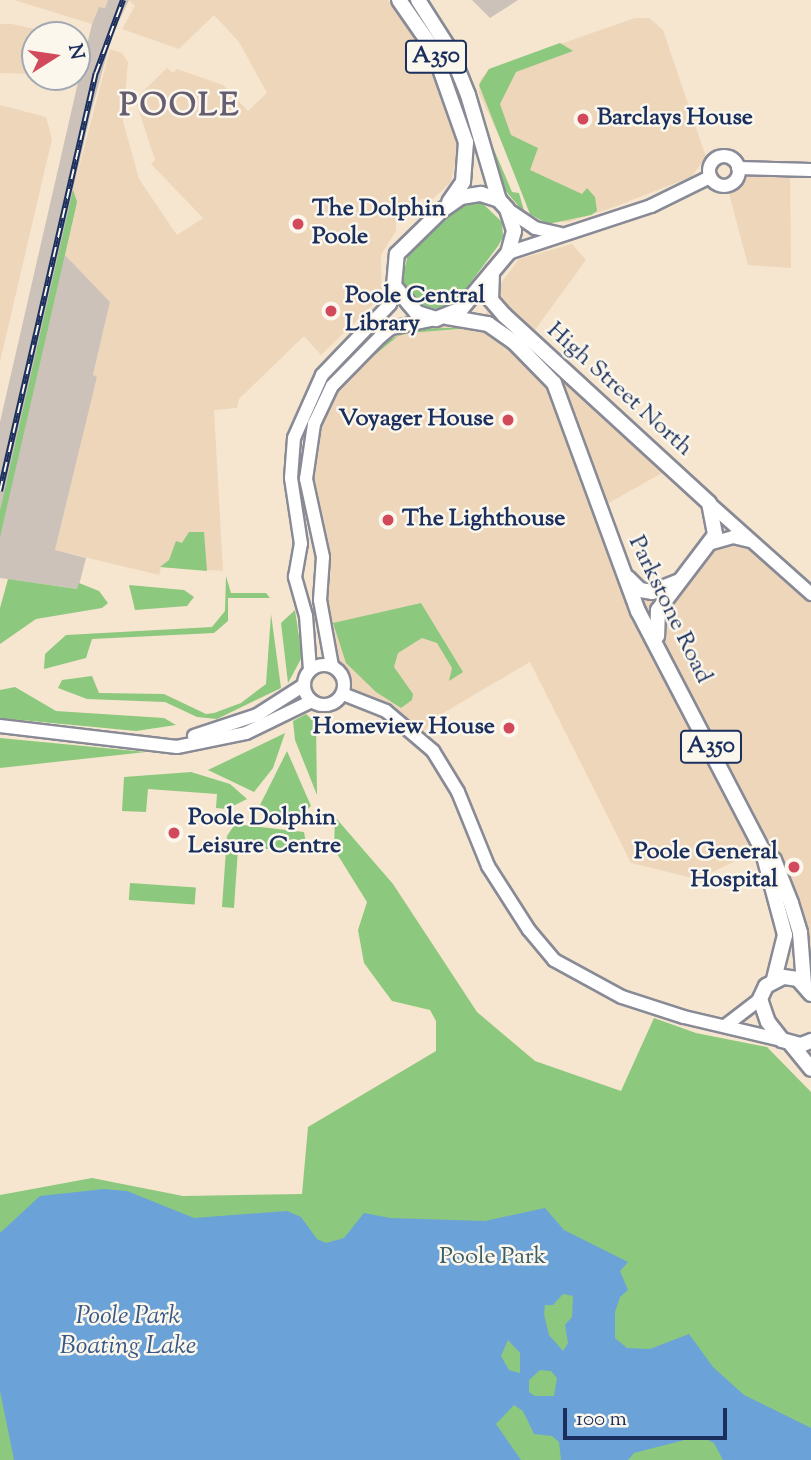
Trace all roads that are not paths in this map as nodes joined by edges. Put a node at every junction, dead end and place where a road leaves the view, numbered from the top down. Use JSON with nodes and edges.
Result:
{"nodes":[{"id":1,"x":399,"y":0,"type":"edge"},
{"id":2,"x":418,"y":0,"type":"edge"},
{"id":3,"x":738,"y":168,"type":"junction"},
{"id":4,"x":811,"y":170,"type":"edge"},
{"id":5,"x":710,"y":177,"type":"junction"},
{"id":6,"x":503,"y":205,"type":"junction"},
{"id":7,"x":441,"y":211,"type":"junction"},
{"id":8,"x":564,"y":236,"type":"junction"},
{"id":9,"x":508,"y":253,"type":"junction"},
{"id":10,"x":492,"y":272,"type":"junction"},
{"id":11,"x":394,"y":286,"type":"junction"},
{"id":12,"x":442,"y":318,"type":"junction"},
{"id":13,"x":554,"y":383,"type":"joint"},
{"id":14,"x":709,"y":503,"type":"junction"},
{"id":15,"x":712,"y":543,"type":"junction"},
{"id":16,"x":754,"y":543,"type":"junction"},
{"id":17,"x":620,"y":568,"type":"junction"},
{"id":18,"x":682,"y":580,"type":"junction"},
{"id":19,"x":811,"y":594,"type":"edge"},
{"id":20,"x":659,"y":645,"type":"junction"},
{"id":21,"x":332,"y":666,"type":"junction"},
{"id":22,"x":310,"y":670,"type":"junction"},
{"id":23,"x":304,"y":685,"type":"junction"},
{"id":24,"x":343,"y":694,"type":"junction"},
{"id":25,"x":312,"y":701,"type":"junction"},
{"id":26,"x":0,"y":726,"type":"edge"},
{"id":27,"x":124,"y":742,"type":"junction"},
{"id":28,"x":762,"y":849,"type":"junction"},
{"id":29,"x":774,"y":979,"type":"junction"},
{"id":30,"x":807,"y":989,"type":"edge"},
{"id":31,"x":760,"y":999,"type":"junction"},
{"id":32,"x":725,"y":1026,"type":"junction"},
{"id":33,"x":811,"y":1041,"type":"edge"},
{"id":34,"x":787,"y":1042,"type":"junction"},
{"id":35,"x":811,"y":1069,"type":"edge"}],
"edges":[{"from":1,"to":7,"type":"main road","number":"A350"},
{"from":2,"to":6,"type":"main road","number":"A350"},
{"from":3,"to":4,"type":"main road"},
{"from":3,"to":5,"type":"main road"},
{"from":3,"to":5,"type":"main road"},
{"from":5,"to":8,"type":"main road"},
{"from":6,"to":7,"type":"main road","number":"A350"},
{"from":6,"to":8,"type":"main road"},
{"from":6,"to":9,"type":"main road","number":"A350"},
{"from":7,"to":11,"type":"main road","number":"A350"},
{"from":8,"to":9,"type":"main road"},
{"from":9,"to":10,"type":"main road"},
{"from":10,"to":12,"type":"main road"},
{"from":10,"to":14,"type":"main road","name":"High Street North"},
{"from":11,"to":12,"type":"main road","number":"A350"},
{"from":11,"to":22,"type":"main road"},
{"from":12,"to":13,"type":"main road","name":"High Street North","number":"A350"},
{"from":12,"to":21,"type":"main road"},
{"from":13,"to":17,"type":"main road","name":"Parkstone Road","number":"A350"},
{"from":14,"to":15,"type":"main road"},
{"from":14,"to":16,"type":"main road"},
{"from":15,"to":16,"type":"main road"},
{"from":15,"to":18,"type":"main road","number":"A350"},
{"from":16,"to":19,"type":"main road"},
{"from":17,"to":18,"type":"main road","number":"A350"},
{"from":17,"to":20,"type":"main road","name":"Parkstone Road","number":"A350"},
{"from":18,"to":20,"type":"main road","number":"A350"},
{"from":20,"to":28,"type":"main road","name":"Parkstone Road","number":"A350"},
{"from":21,"to":22,"type":"main road"},
{"from":21,"to":24,"type":"main road"},
{"from":22,"to":23,"type":"main road"},
{"from":23,"to":25,"type":"main road"},
{"from":23,"to":27,"type":"main road"},
{"from":24,"to":25,"type":"main road"},
{"from":24,"to":32,"type":"main road"},
{"from":25,"to":27,"type":"main road"},
{"from":26,"to":27,"type":"main road"},
{"from":28,"to":29,"type":"main road","name":"Parkstone Road","number":"A350"},
{"from":28,"to":30,"type":"main road","name":"Parkstone Road","number":"A350"},
{"from":29,"to":30,"type":"main road"},
{"from":29,"to":31,"type":"main road"},
{"from":31,"to":32,"type":"main road"},
{"from":31,"to":34,"type":"main road"},
{"from":32,"to":34,"type":"main road"},
{"from":33,"to":34,"type":"main road"},
{"from":34,"to":35,"type":"main road"}]}
